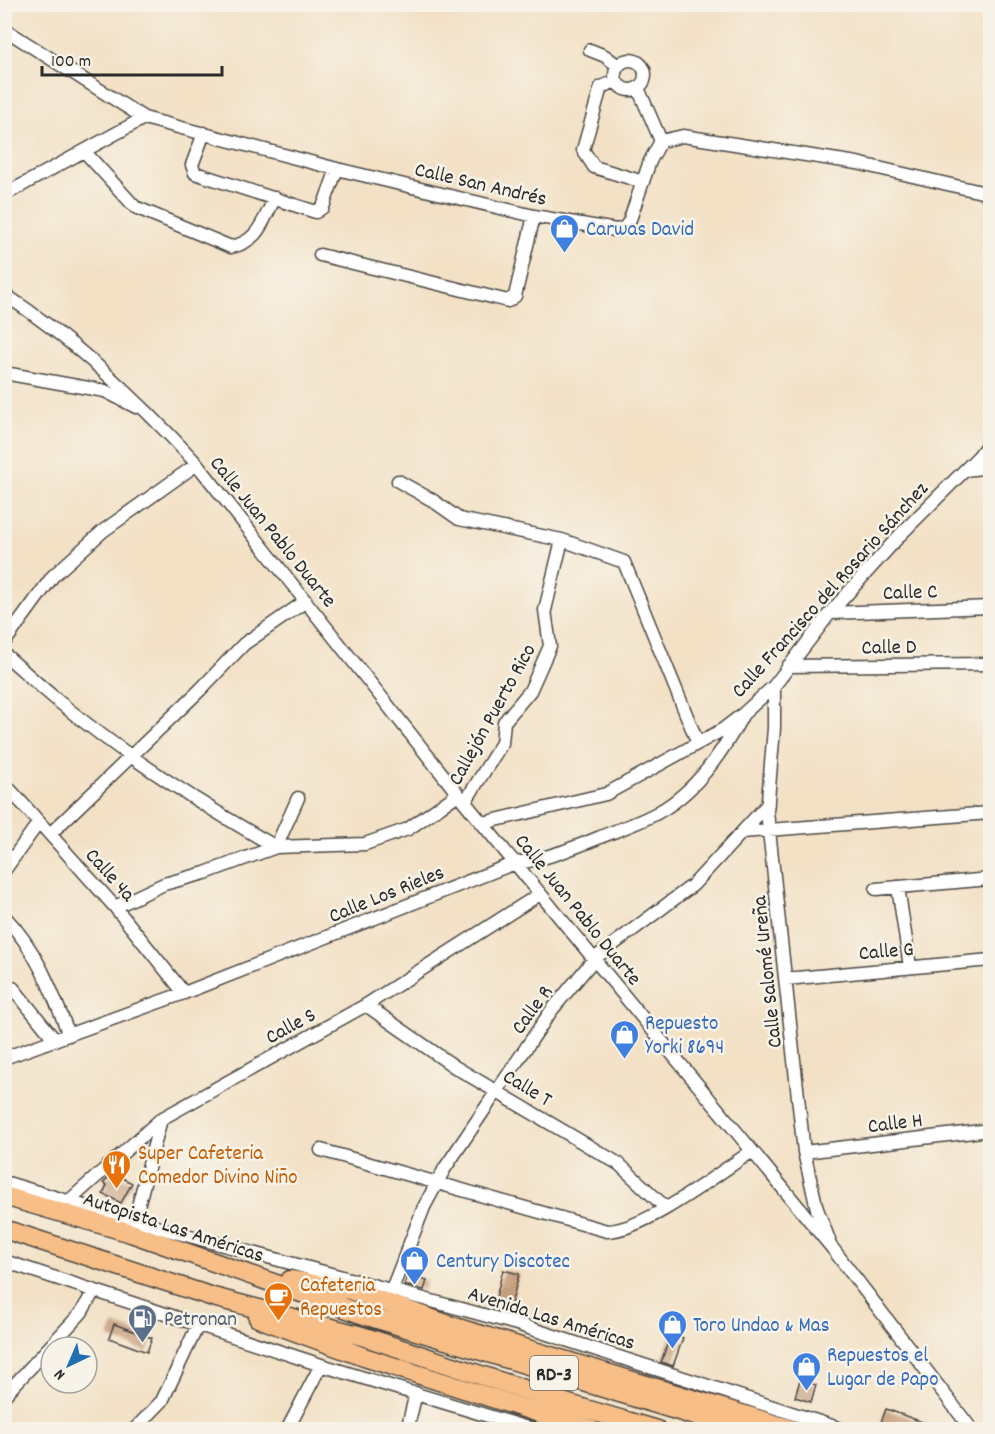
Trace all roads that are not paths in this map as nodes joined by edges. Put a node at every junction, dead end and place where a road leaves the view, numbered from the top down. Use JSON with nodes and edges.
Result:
{"nodes":[{"id":1,"x":4,"y":29,"type":"edge"},
{"id":2,"x":590,"y":50,"type":"dead end"},
{"id":3,"x":617,"y":65,"type":"junction"},
{"id":4,"x":616,"y":81,"type":"junction"},
{"id":5,"x":638,"y":87,"type":"junction"},
{"id":6,"x":144,"y":118,"type":"junction"},
{"id":7,"x":204,"y":133,"type":"junction"},
{"id":8,"x":661,"y":141,"type":"junction"},
{"id":9,"x":84,"y":150,"type":"junction"},
{"id":10,"x":338,"y":169,"type":"junction"},
{"id":11,"x":643,"y":182,"type":"junction"},
{"id":12,"x":990,"y":194,"type":"edge"},
{"id":13,"x":4,"y":195,"type":"edge"},
{"id":14,"x":275,"y":198,"type":"junction"},
{"id":15,"x":534,"y":216,"type":"junction"},
{"id":16,"x":320,"y":255,"type":"dead end"},
{"id":17,"x":4,"y":294,"type":"edge"},
{"id":18,"x":4,"y":373,"type":"edge"},
{"id":19,"x":152,"y":416,"type":"junction"},
{"id":20,"x":990,"y":441,"type":"edge"},
{"id":21,"x":197,"y":464,"type":"junction"},
{"id":22,"x":990,"y":467,"type":"edge"},
{"id":23,"x":965,"y":470,"type":"junction"},
{"id":24,"x":398,"y":481,"type":"dead end"},
{"id":25,"x":562,"y":540,"type":"junction"},
{"id":26,"x":306,"y":601,"type":"junction"},
{"id":27,"x":990,"y":607,"type":"edge"},
{"id":28,"x":830,"y":613,"type":"junction"},
{"id":29,"x":4,"y":643,"type":"edge"},
{"id":30,"x":7,"y":661,"type":"edge"},
{"id":31,"x":990,"y":664,"type":"edge"},
{"id":32,"x":788,"y":666,"type":"junction"},
{"id":33,"x":774,"y":686,"type":"junction"},
{"id":34,"x":743,"y":714,"type":"junction"},
{"id":35,"x":697,"y":741,"type":"junction"},
{"id":36,"x":131,"y":755,"type":"junction"},
{"id":37,"x":4,"y":783,"type":"edge"},
{"id":38,"x":298,"y":798,"type":"dead end"},
{"id":39,"x":462,"y":798,"type":"junction"},
{"id":40,"x":768,"y":804,"type":"junction"},
{"id":41,"x":990,"y":813,"type":"edge"},
{"id":42,"x":39,"y":822,"type":"junction"},
{"id":43,"x":483,"y":822,"type":"junction"},
{"id":44,"x":769,"y":830,"type":"junction"},
{"id":45,"x":742,"y":832,"type":"junction"},
{"id":46,"x":50,"y":834,"type":"junction"},
{"id":47,"x":4,"y":847,"type":"edge"},
{"id":48,"x":276,"y":847,"type":"junction"},
{"id":49,"x":18,"y":852,"type":"junction"},
{"id":50,"x":515,"y":863,"type":"junction"},
{"id":51,"x":4,"y":871,"type":"edge"},
{"id":52,"x":990,"y":879,"type":"edge"},
{"id":53,"x":898,"y":887,"type":"junction"},
{"id":54,"x":876,"y":890,"type":"dead end"},
{"id":55,"x":540,"y":894,"type":"junction"},
{"id":56,"x":115,"y":907,"type":"junction"},
{"id":57,"x":4,"y":915,"type":"edge"},
{"id":58,"x":595,"y":958,"type":"junction"},
{"id":59,"x":990,"y":960,"type":"edge"},
{"id":60,"x":910,"y":967,"type":"junction"},
{"id":61,"x":786,"y":979,"type":"junction"},
{"id":62,"x":4,"y":986,"type":"edge"},
{"id":63,"x":184,"y":993,"type":"junction"},
{"id":64,"x":366,"y":1005,"type":"junction"},
{"id":65,"x":69,"y":1035,"type":"junction"},
{"id":66,"x":55,"y":1040,"type":"junction"},
{"id":67,"x":4,"y":1058,"type":"edge"},
{"id":68,"x":497,"y":1092,"type":"junction"},
{"id":69,"x":161,"y":1119,"type":"junction"},
{"id":70,"x":990,"y":1130,"type":"edge"},
{"id":71,"x":321,"y":1150,"type":"dead end"},
{"id":72,"x":751,"y":1152,"type":"junction"},
{"id":73,"x":804,"y":1152,"type":"junction"},
{"id":74,"x":4,"y":1182,"type":"edge"},
{"id":75,"x":437,"y":1182,"type":"junction"},
{"id":76,"x":4,"y":1196,"type":"edge"},
{"id":77,"x":69,"y":1201,"type":"junction"},
{"id":78,"x":666,"y":1208,"type":"junction"},
{"id":79,"x":133,"y":1227,"type":"junction"},
{"id":80,"x":4,"y":1229,"type":"edge"},
{"id":81,"x":833,"y":1250,"type":"junction"},
{"id":82,"x":4,"y":1261,"type":"edge"},
{"id":83,"x":256,"y":1276,"type":"junction"},
{"id":84,"x":392,"y":1289,"type":"junction"},
{"id":85,"x":94,"y":1291,"type":"junction"},
{"id":86,"x":213,"y":1297,"type":"junction"},
{"id":87,"x":198,"y":1325,"type":"junction"},
{"id":88,"x":321,"y":1365,"type":"junction"},
{"id":89,"x":416,"y":1393,"type":"junction"},
{"id":90,"x":4,"y":1396,"type":"edge"},
{"id":91,"x":526,"y":1428,"type":"edge"},
{"id":92,"x":134,"y":1430,"type":"edge"},
{"id":93,"x":287,"y":1430,"type":"edge"},
{"id":94,"x":407,"y":1430,"type":"edge"},
{"id":95,"x":592,"y":1430,"type":"edge"},
{"id":96,"x":657,"y":1430,"type":"edge"},
{"id":97,"x":741,"y":1430,"type":"edge"},
{"id":98,"x":794,"y":1430,"type":"edge"},
{"id":99,"x":844,"y":1430,"type":"edge"},
{"id":100,"x":972,"y":1430,"type":"edge"}],
"edges":[{"from":1,"to":6,"type":"street","name":"Calle San Andrés"},
{"from":2,"to":3,"type":"street"},
{"from":3,"to":4,"type":"street"},
{"from":3,"to":5,"type":"street"},
{"from":4,"to":5,"type":"street"},
{"from":4,"to":11,"type":"street"},
{"from":5,"to":8,"type":"street"},
{"from":6,"to":7,"type":"street","name":"Calle San Andrés"},
{"from":6,"to":9,"type":"street"},
{"from":7,"to":10,"type":"street","name":"Calle San Andrés"},
{"from":7,"to":14,"type":"street"},
{"from":8,"to":11,"type":"street","name":"Calle San Andrés"},
{"from":8,"to":12,"type":"street"},
{"from":9,"to":13,"type":"street"},
{"from":9,"to":14,"type":"street"},
{"from":10,"to":14,"type":"street"},
{"from":10,"to":15,"type":"street","name":"Calle San Andrés"},
{"from":11,"to":15,"type":"street","name":"Calle San Andrés"},
{"from":15,"to":16,"type":"street"},
{"from":17,"to":19,"type":"street","name":"Calle Juan Pablo Duarte"},
{"from":18,"to":19,"type":"street","name":"Calle Juan Pablo Duarte"},
{"from":19,"to":21,"type":"street","name":"Calle Juan Pablo Duarte"},
{"from":20,"to":23,"type":"street","name":"Calle Francisco del Rosario Sánchez"},
{"from":21,"to":26,"type":"street","name":"Calle Juan Pablo Duarte"},
{"from":21,"to":29,"type":"street"},
{"from":22,"to":23,"type":"street"},
{"from":23,"to":28,"type":"street","name":"Calle Francisco del Rosario Sánchez"},
{"from":24,"to":25,"type":"street"},
{"from":25,"to":35,"type":"street"},
{"from":25,"to":39,"type":"street","name":"Callejón Puerto Rico"},
{"from":26,"to":36,"type":"street"},
{"from":26,"to":39,"type":"street","name":"Calle Juan Pablo Duarte"},
{"from":27,"to":28,"type":"street","name":"Calle C"},
{"from":28,"to":32,"type":"street","name":"Calle Francisco del Rosario Sánchez"},
{"from":30,"to":36,"type":"street"},
{"from":31,"to":32,"type":"street","name":"Calle D"},
{"from":32,"to":33,"type":"street","name":"Calle Francisco del Rosario Sánchez"},
{"from":33,"to":34,"type":"street","name":"Calle Francisco del Rosario Sánchez"},
{"from":33,"to":40,"type":"street","name":"Calle Salomé Ureña"},
{"from":34,"to":35,"type":"street","name":"Calle Francisco del Rosario Sánchez"},
{"from":34,"to":50,"type":"street","name":"Calle Los Rieles"},
{"from":35,"to":43,"type":"street","name":"Calle Francisco del Rosario Sánchez"},
{"from":36,"to":46,"type":"street"},
{"from":36,"to":48,"type":"street"},
{"from":37,"to":42,"type":"street","name":"Calle 4a"},
{"from":38,"to":48,"type":"street"},
{"from":39,"to":43,"type":"street","name":"Calle Juan Pablo Duarte"},
{"from":39,"to":48,"type":"street"},
{"from":40,"to":44,"type":"street","name":"Calle Salomé Ureña"},
{"from":40,"to":45,"type":"street","name":"Calle R"},
{"from":41,"to":44,"type":"street"},
{"from":42,"to":46,"type":"street","name":"Calle 4a"},
{"from":42,"to":49,"type":"street"},
{"from":43,"to":50,"type":"street","name":"Calle Juan Pablo Duarte"},
{"from":44,"to":45,"type":"street"},
{"from":44,"to":61,"type":"street","name":"Calle Salomé Ureña"},
{"from":45,"to":58,"type":"street","name":"Calle R"},
{"from":46,"to":56,"type":"street","name":"Calle 4a"},
{"from":47,"to":49,"type":"street"},
{"from":48,"to":56,"type":"street"},
{"from":49,"to":51,"type":"street"},
{"from":50,"to":55,"type":"street","name":"Calle Juan Pablo Duarte"},
{"from":50,"to":63,"type":"street","name":"Calle Los Rieles"},
{"from":52,"to":53,"type":"street"},
{"from":53,"to":54,"type":"street"},
{"from":53,"to":60,"type":"street"},
{"from":55,"to":58,"type":"street","name":"Calle Juan Pablo Duarte"},
{"from":55,"to":64,"type":"street","name":"Calle S"},
{"from":56,"to":63,"type":"street","name":"Calle 4a"},
{"from":57,"to":65,"type":"street"},
{"from":58,"to":68,"type":"street","name":"Calle R"},
{"from":58,"to":72,"type":"street","name":"Calle Juan Pablo Duarte"},
{"from":59,"to":60,"type":"street","name":"Calle G"},
{"from":60,"to":61,"type":"street","name":"Calle G"},
{"from":61,"to":73,"type":"street","name":"Calle Salomé Ureña"},
{"from":62,"to":66,"type":"street"},
{"from":63,"to":65,"type":"street","name":"Calle Los Rieles"},
{"from":64,"to":68,"type":"street","name":"Calle T"},
{"from":64,"to":69,"type":"street","name":"Calle S"},
{"from":65,"to":66,"type":"street","name":"Calle Los Rieles"},
{"from":66,"to":67,"type":"street","name":"Calle Los Rieles"},
{"from":68,"to":75,"type":"street","name":"Calle R"},
{"from":68,"to":78,"type":"street","name":"Calle T"},
{"from":69,"to":77,"type":"street","name":"Calle S"},
{"from":69,"to":79,"type":"street"},
{"from":70,"to":73,"type":"street","name":"Calle H"},
{"from":71,"to":75,"type":"street"},
{"from":72,"to":78,"type":"street"},
{"from":72,"to":81,"type":"street","name":"Calle Juan Pablo Duarte"},
{"from":73,"to":81,"type":"street","name":"Calle Salomé Ureña"},
{"from":74,"to":77,"type":"street","name":"Avenida Las Américas"},
{"from":75,"to":78,"type":"street"},
{"from":75,"to":84,"type":"street","name":"Calle R"},
{"from":76,"to":79,"type":"highway","name":"Autopista Las Américas","number":"RD-3"},
{"from":77,"to":79,"type":"street","name":"Avenida Las Américas"},
{"from":79,"to":83,"type":"highway","name":"Autopista Las Américas","number":"RD-3"},
{"from":79,"to":84,"type":"street","name":"Avenida Las Américas"},
{"from":80,"to":86,"type":"highway","number":"RD-3"},
{"from":81,"to":100,"type":"street","name":"Calle Juan Pablo Duarte"},
{"from":82,"to":85,"type":"street"},
{"from":83,"to":97,"type":"highway","name":"Autopista Las Américas","number":"RD-3"},
{"from":83,"to":98,"type":"highway"},
{"from":84,"to":99,"type":"street","name":"Avenida Las Américas"},
{"from":85,"to":87,"type":"street"},
{"from":85,"to":90,"type":"street"},
{"from":86,"to":95,"type":"highway"},
{"from":86,"to":96,"type":"highway","number":"RD-3"},
{"from":87,"to":88,"type":"street"},
{"from":87,"to":92,"type":"street"},
{"from":88,"to":89,"type":"street"},
{"from":88,"to":93,"type":"street"},
{"from":89,"to":91,"type":"street"},
{"from":89,"to":94,"type":"street"}]}
